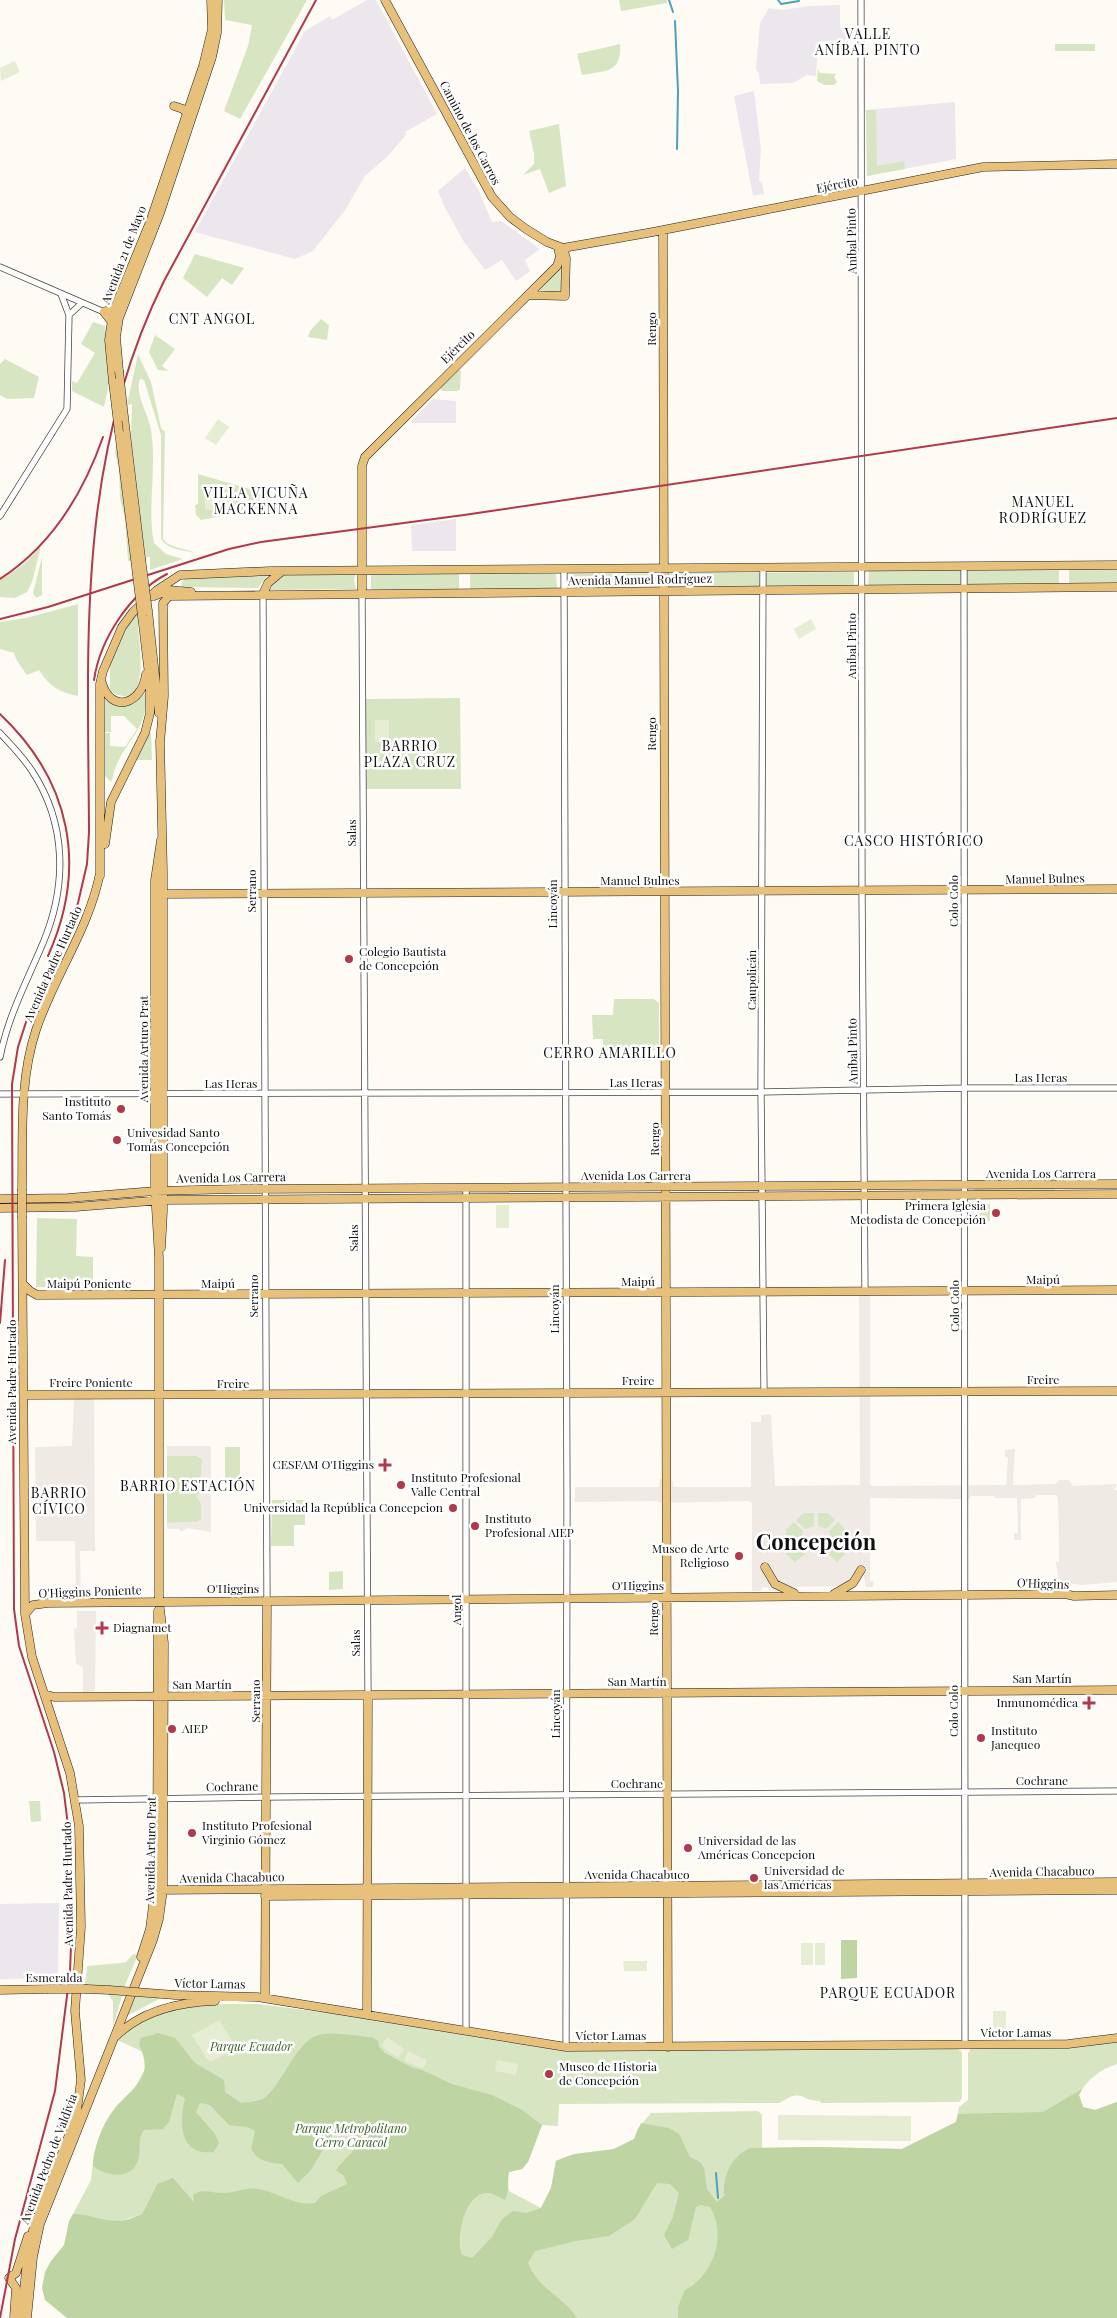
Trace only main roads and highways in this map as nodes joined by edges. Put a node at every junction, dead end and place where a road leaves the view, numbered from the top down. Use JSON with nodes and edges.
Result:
{"nodes":[{"id":1,"x":212,"y":0,"type":"edge"},
{"id":2,"x":218,"y":0,"type":"edge"},
{"id":3,"x":386,"y":0,"type":"edge"},
{"id":4,"x":193,"y":93,"type":"junction"},
{"id":5,"x":186,"y":112,"type":"junction"},
{"id":6,"x":190,"y":122,"type":"junction"},
{"id":7,"x":1117,"y":164,"type":"edge"},
{"id":8,"x":663,"y":230,"type":"junction"},
{"id":9,"x":561,"y":248,"type":"junction"},
{"id":10,"x":528,"y":295,"type":"junction"},
{"id":11,"x":115,"y":308,"type":"junction"},
{"id":12,"x":111,"y":321,"type":"junction"},
{"id":13,"x":364,"y":461,"type":"joint"},
{"id":14,"x":138,"y":559,"type":"junction"},
{"id":15,"x":1117,"y":565,"type":"edge"},
{"id":16,"x":663,"y":569,"type":"junction"},
{"id":17,"x":283,"y":571,"type":"junction"},
{"id":18,"x":362,"y":572,"type":"junction"},
{"id":19,"x":1117,"y":588,"type":"edge"},
{"id":20,"x":663,"y":591,"type":"junction"},
{"id":21,"x":262,"y":594,"type":"junction"},
{"id":22,"x":362,"y":594,"type":"junction"},
{"id":23,"x":205,"y":595,"type":"junction"},
{"id":24,"x":147,"y":599,"type":"junction"},
{"id":25,"x":145,"y":613,"type":"junction"},
{"id":26,"x":148,"y":662,"type":"junction"},
{"id":27,"x":101,"y":678,"type":"junction"},
{"id":28,"x":160,"y":743,"type":"junction"},
{"id":29,"x":161,"y":840,"type":"junction"},
{"id":30,"x":100,"y":876,"type":"junction"},
{"id":31,"x":1117,"y":889,"type":"edge"},
{"id":32,"x":664,"y":892,"type":"junction"},
{"id":33,"x":162,"y":894,"type":"junction"},
{"id":34,"x":159,"y":1094,"type":"junction"},
{"id":35,"x":1117,"y":1184,"type":"edge"},
{"id":36,"x":666,"y":1187,"type":"junction"},
{"id":37,"x":159,"y":1191,"type":"junction"},
{"id":38,"x":1117,"y":1194,"type":"edge"},
{"id":39,"x":666,"y":1197,"type":"junction"},
{"id":40,"x":0,"y":1199,"type":"edge"},
{"id":41,"x":159,"y":1200,"type":"junction"},
{"id":42,"x":0,"y":1208,"type":"edge"},
{"id":43,"x":23,"y":1284,"type":"junction"},
{"id":44,"x":1117,"y":1290,"type":"edge"},
{"id":45,"x":666,"y":1293,"type":"junction"},
{"id":46,"x":159,"y":1295,"type":"junction"},
{"id":47,"x":1117,"y":1391,"type":"edge"},
{"id":48,"x":666,"y":1392,"type":"junction"},
{"id":49,"x":159,"y":1394,"type":"junction"},
{"id":50,"x":24,"y":1395,"type":"junction"},
{"id":51,"x":765,"y":1567,"type":"dead end"},
{"id":52,"x":861,"y":1570,"type":"dead end"},
{"id":53,"x":833,"y":1595,"type":"junction"},
{"id":54,"x":801,"y":1596,"type":"junction"},
{"id":55,"x":1117,"y":1596,"type":"edge"},
{"id":56,"x":665,"y":1597,"type":"junction"},
{"id":57,"x":267,"y":1600,"type":"junction"},
{"id":58,"x":159,"y":1601,"type":"junction"},
{"id":59,"x":25,"y":1614,"type":"junction"},
{"id":60,"x":1117,"y":1690,"type":"edge"},
{"id":61,"x":666,"y":1693,"type":"junction"},
{"id":62,"x":44,"y":1694,"type":"junction"},
{"id":63,"x":268,"y":1695,"type":"junction"},
{"id":64,"x":368,"y":1695,"type":"junction"},
{"id":65,"x":160,"y":1696,"type":"junction"},
{"id":66,"x":1117,"y":1882,"type":"edge"},
{"id":67,"x":965,"y":1888,"type":"junction"},
{"id":68,"x":667,"y":1889,"type":"junction"},
{"id":69,"x":160,"y":1890,"type":"junction"},
{"id":70,"x":1117,"y":1890,"type":"edge"},
{"id":71,"x":266,"y":1892,"type":"junction"},
{"id":72,"x":367,"y":1892,"type":"junction"},
{"id":73,"x":0,"y":1990,"type":"edge"},
{"id":74,"x":109,"y":1990,"type":"joint"},
{"id":75,"x":265,"y":1998,"type":"junction"},
{"id":76,"x":367,"y":2015,"type":"junction"},
{"id":77,"x":1117,"y":2038,"type":"edge"},
{"id":78,"x":110,"y":2040,"type":"junction"},
{"id":79,"x":668,"y":2047,"type":"junction"},
{"id":80,"x":94,"y":2087,"type":"joint"},
{"id":81,"x":76,"y":2117,"type":"junction"},
{"id":82,"x":34,"y":2226,"type":"junction"},
{"id":83,"x":14,"y":2318,"type":"edge"},
{"id":84,"x":20,"y":2318,"type":"edge"},
{"id":85,"x":26,"y":2318,"type":"edge"}],
"edges":[{"from":1,"to":4,"type":"main road","name":"Avenida 21 de Mayo"},
{"from":2,"to":6,"type":"main road","name":"Avenida 21 de Mayo"},
{"from":3,"to":9,"type":"main road","name":"Camino de los Carros"},
{"from":4,"to":5,"type":"main road","name":"Avenida 21 de Mayo"},
{"from":4,"to":5,"type":"main road"},
{"from":5,"to":6,"type":"main road"},
{"from":5,"to":11,"type":"main road","name":"Avenida 21 de Mayo"},
{"from":6,"to":14,"type":"main road","name":"Avenida 21 de Mayo","bridge":true},
{"from":7,"to":8,"type":"main road","name":"Ejército"},
{"from":8,"to":9,"type":"main road","name":"Ejército"},
{"from":8,"to":16,"type":"main road","name":"Rengo"},
{"from":9,"to":10,"type":"main road","name":"Ejército"},
{"from":9,"to":10,"type":"main road"},
{"from":10,"to":13,"type":"main road","name":"Ejército"},
{"from":11,"to":12,"type":"main road","name":"Avenida 21 de Mayo"},
{"from":11,"to":12,"type":"main road"},
{"from":12,"to":14,"type":"main road","name":"Avenida 21 de Mayo","bridge":true},
{"from":13,"to":18,"type":"main road","name":"Salas"},
{"from":14,"to":25,"type":"main road","name":"Avenida 21 de Mayo","bridge":true},
{"from":15,"to":16,"type":"main road","name":"Avenida Manuel Rodríguez"},
{"from":16,"to":18,"type":"main road","name":"Avenida Manuel Rodríguez"},
{"from":16,"to":20,"type":"main road","name":"Rengo"},
{"from":17,"to":18,"type":"main road","name":"Avenida Manuel Rodríguez"},
{"from":17,"to":21,"type":"main road"},
{"from":17,"to":24,"type":"main road","name":"Avenida Manuel Rodríguez"},
{"from":18,"to":22,"type":"main road","name":"Salas"},
{"from":19,"to":20,"type":"main road","name":"Avenida Manuel Rodríguez"},
{"from":20,"to":22,"type":"main road","name":"Avenida Manuel Rodríguez"},
{"from":20,"to":32,"type":"main road","name":"Rengo"},
{"from":21,"to":22,"type":"main road","name":"Avenida Manuel Rodríguez"},
{"from":21,"to":23,"type":"main road","name":"Avenida Manuel Rodríguez"},
{"from":23,"to":24,"type":"main road"},
{"from":23,"to":28,"type":"main road","name":"Avenida Manuel Rodríguez"},
{"from":24,"to":27,"type":"main road"},
{"from":25,"to":26,"type":"main road"},
{"from":25,"to":28,"type":"main road","name":"Avenida Arturo Prat"},
{"from":26,"to":27,"type":"main road"},
{"from":26,"to":30,"type":"main road","name":"Avenida Padre Hurtado"},
{"from":27,"to":30,"type":"main road"},
{"from":28,"to":29,"type":"main road","name":"Avenida Arturo Prat"},
{"from":29,"to":33,"type":"main road","name":"Avenida Arturo Prat"},
{"from":29,"to":34,"type":"main road","name":"Avenida Arturo Prat"},
{"from":30,"to":43,"type":"main road","name":"Avenida Padre Hurtado","bridge":true},
{"from":31,"to":32,"type":"main road","name":"Manuel Bulnes"},
{"from":32,"to":33,"type":"main road","name":"Manuel Bulnes"},
{"from":32,"to":36,"type":"main road","name":"Rengo"},
{"from":33,"to":34,"type":"main road","name":"Avenida Arturo Prat"},
{"from":34,"to":37,"type":"main road","name":"Avenida Arturo Prat"},
{"from":35,"to":36,"type":"main road","name":"Avenida Los Carrera"},
{"from":36,"to":37,"type":"main road","name":"Avenida Los Carrera"},
{"from":36,"to":39,"type":"main road","name":"Rengo"},
{"from":37,"to":40,"type":"main road","name":"Avenida Los Carrera"},
{"from":37,"to":41,"type":"main road","name":"Avenida Arturo Prat"},
{"from":38,"to":39,"type":"main road","name":"Avenida Los Carrera"},
{"from":39,"to":41,"type":"main road","name":"Avenida Los Carrera"},
{"from":39,"to":45,"type":"main road","name":"Rengo"},
{"from":41,"to":42,"type":"main road","name":"Avenida Los Carrera"},
{"from":41,"to":46,"type":"main road","name":"Avenida Arturo Prat"},
{"from":43,"to":46,"type":"main road","name":"Maipú Poniente"},
{"from":43,"to":50,"type":"main road","name":"Avenida Padre Hurtado"},
{"from":44,"to":45,"type":"main road","name":"Maipú"},
{"from":45,"to":46,"type":"main road","name":"Maipú"},
{"from":45,"to":48,"type":"main road","name":"Rengo"},
{"from":46,"to":49,"type":"main road","name":"Avenida Arturo Prat"},
{"from":47,"to":48,"type":"main road","name":"Freire"},
{"from":48,"to":49,"type":"main road","name":"Freire"},
{"from":48,"to":56,"type":"main road","name":"Rengo"},
{"from":49,"to":50,"type":"main road","name":"Freire Poniente"},
{"from":49,"to":58,"type":"main road","name":"Avenida Arturo Prat"},
{"from":50,"to":59,"type":"main road","name":"Avenida Padre Hurtado"},
{"from":51,"to":54,"type":"main road"},
{"from":52,"to":53,"type":"main road"},
{"from":53,"to":54,"type":"main road","name":"O'Higgins"},
{"from":53,"to":55,"type":"main road","name":"O'Higgins"},
{"from":54,"to":56,"type":"main road","name":"O'Higgins"},
{"from":56,"to":57,"type":"main road","name":"O'Higgins"},
{"from":56,"to":61,"type":"main road","name":"Rengo"},
{"from":57,"to":58,"type":"main road","name":"O'Higgins"},
{"from":57,"to":63,"type":"main road","name":"Serrano"},
{"from":58,"to":59,"type":"main road","name":"O'Higgins Poniente"},
{"from":58,"to":65,"type":"main road","name":"Avenida Arturo Prat"},
{"from":59,"to":62,"type":"main road","name":"Avenida Padre Hurtado"},
{"from":60,"to":61,"type":"main road","name":"San Martín"},
{"from":61,"to":64,"type":"main road","name":"San Martín"},
{"from":61,"to":68,"type":"main road","name":"Rengo"},
{"from":62,"to":65,"type":"main road","name":"San Martín"},
{"from":62,"to":81,"type":"main road","name":"Avenida Padre Hurtado"},
{"from":63,"to":64,"type":"main road","name":"San Martín"},
{"from":63,"to":65,"type":"main road","name":"San Martín"},
{"from":63,"to":71,"type":"main road","name":"Serrano"},
{"from":64,"to":72,"type":"main road","name":"Salas"},
{"from":65,"to":69,"type":"main road","name":"Avenida Arturo Prat"},
{"from":66,"to":67,"type":"main road","name":"Avenida Chacabuco"},
{"from":67,"to":68,"type":"main road","name":"Avenida Chacabuco"},
{"from":67,"to":70,"type":"main road","name":"Avenida Chacabuco"},
{"from":68,"to":72,"type":"main road","name":"Avenida Chacabuco"},
{"from":68,"to":79,"type":"main road","name":"Rengo"},
{"from":69,"to":71,"type":"main road","name":"Avenida Chacabuco"},
{"from":69,"to":78,"type":"main road","name":"Avenida Arturo Prat"},
{"from":71,"to":72,"type":"main road","name":"Avenida Chacabuco"},
{"from":71,"to":75,"type":"main road","name":"Serrano"},
{"from":72,"to":76,"type":"main road","name":"Salas"},
{"from":73,"to":74,"type":"main road","name":"Esmeralda","bridge":true},
{"from":74,"to":75,"type":"main road","name":"Víctor Lamas","bridge":true},
{"from":75,"to":76,"type":"main road","name":"Víctor Lamas"},
{"from":75,"to":78,"type":"main road"},
{"from":76,"to":79,"type":"main road","name":"Víctor Lamas"},
{"from":77,"to":79,"type":"main road","name":"Víctor Lamas"},
{"from":78,"to":80,"type":"main road","name":"Avenida Arturo Prat"},
{"from":78,"to":81,"type":"main road","name":"Avenida Pedro de Valdivia"},
{"from":80,"to":85,"type":"main road","name":"Avenida Pedro de Valdivia"},
{"from":81,"to":82,"type":"main road","name":"Avenida Pedro de Valdivia"},
{"from":82,"to":83,"type":"main road"},
{"from":82,"to":84,"type":"main road","name":"Avenida Pedro de Valdivia"}]}
